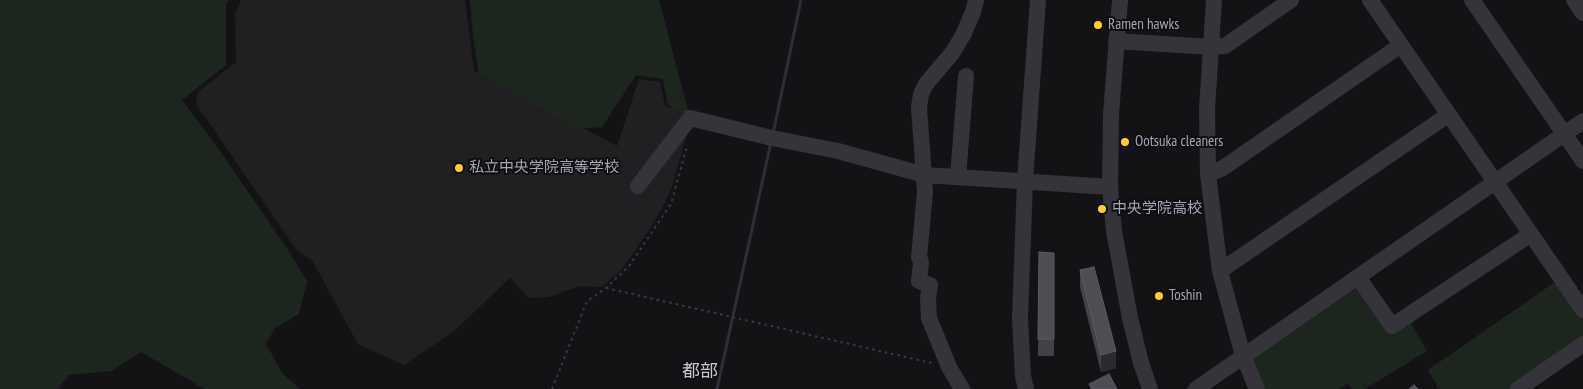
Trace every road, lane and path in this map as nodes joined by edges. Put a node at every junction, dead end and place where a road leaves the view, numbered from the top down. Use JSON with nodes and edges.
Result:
{"nodes":[{"id":1,"x":976,"y":0,"type":"edge"},
{"id":2,"x":1038,"y":0,"type":"edge"},
{"id":3,"x":1120,"y":0,"type":"edge"},
{"id":4,"x":1214,"y":0,"type":"edge"},
{"id":5,"x":1291,"y":0,"type":"edge"},
{"id":6,"x":1370,"y":0,"type":"edge"},
{"id":7,"x":1472,"y":0,"type":"edge"},
{"id":8,"x":1574,"y":0,"type":"edge"},
{"id":9,"x":1583,"y":13,"type":"edge"},
{"id":10,"x":1116,"y":41,"type":"junction"},
{"id":11,"x":1401,"y":45,"type":"junction"},
{"id":12,"x":1211,"y":47,"type":"junction"},
{"id":13,"x":966,"y":76,"type":"dead end"},
{"id":14,"x":1448,"y":115,"type":"junction"},
{"id":15,"x":694,"y":119,"type":"junction"},
{"id":16,"x":1583,"y":121,"type":"edge"},
{"id":17,"x":1564,"y":134,"type":"junction"},
{"id":18,"x":1583,"y":161,"type":"edge"},
{"id":19,"x":1208,"y":174,"type":"junction"},
{"id":20,"x":925,"y":175,"type":"junction"},
{"id":21,"x":958,"y":177,"type":"junction"},
{"id":22,"x":1025,"y":181,"type":"junction"},
{"id":23,"x":1494,"y":181,"type":"junction"},
{"id":24,"x":638,"y":186,"type":"dead end"},
{"id":25,"x":1110,"y":187,"type":"junction"},
{"id":26,"x":1531,"y":234,"type":"junction"},
{"id":27,"x":1220,"y":271,"type":"junction"},
{"id":28,"x":1358,"y":276,"type":"junction"},
{"id":29,"x":606,"y":288,"type":"junction"},
{"id":30,"x":1583,"y":310,"type":"edge"},
{"id":31,"x":1583,"y":344,"type":"edge"},
{"id":32,"x":1243,"y":356,"type":"junction"},
{"id":33,"x":949,"y":367,"type":"junction"},
{"id":34,"x":1528,"y":386,"type":"edge"},
{"id":35,"x":552,"y":389,"type":"edge"},
{"id":36,"x":962,"y":389,"type":"edge"},
{"id":37,"x":1026,"y":389,"type":"edge"},
{"id":38,"x":1150,"y":389,"type":"edge"},
{"id":39,"x":1196,"y":389,"type":"edge"},
{"id":40,"x":1256,"y":389,"type":"edge"}],
"edges":[{"from":1,"to":20,"type":"street"},
{"from":2,"to":22,"type":"street"},
{"from":3,"to":10,"type":"street"},
{"from":4,"to":12,"type":"street"},
{"from":5,"to":12,"type":"street"},
{"from":6,"to":11,"type":"street"},
{"from":7,"to":17,"type":"street"},
{"from":8,"to":9,"type":"street"},
{"from":10,"to":12,"type":"street"},
{"from":10,"to":25,"type":"street"},
{"from":11,"to":14,"type":"street"},
{"from":11,"to":19,"type":"street"},
{"from":12,"to":19,"type":"street"},
{"from":13,"to":21,"type":"street"},
{"from":14,"to":23,"type":"street"},
{"from":14,"to":27,"type":"street"},
{"from":15,"to":20,"type":"street"},
{"from":15,"to":24,"type":"street"},
{"from":15,"to":29,"type":"path"},
{"from":16,"to":17,"type":"street"},
{"from":17,"to":18,"type":"street"},
{"from":17,"to":23,"type":"street"},
{"from":19,"to":27,"type":"street"},
{"from":20,"to":21,"type":"street"},
{"from":20,"to":33,"type":"street"},
{"from":21,"to":22,"type":"street"},
{"from":22,"to":25,"type":"street"},
{"from":22,"to":37,"type":"street"},
{"from":23,"to":26,"type":"street"},
{"from":23,"to":28,"type":"street"},
{"from":25,"to":38,"type":"street"},
{"from":26,"to":28,"type":"street"},
{"from":26,"to":30,"type":"street"},
{"from":27,"to":32,"type":"street"},
{"from":28,"to":32,"type":"street"},
{"from":29,"to":33,"type":"path"},
{"from":29,"to":35,"type":"path"},
{"from":31,"to":34,"type":"street"},
{"from":32,"to":39,"type":"street"},
{"from":32,"to":40,"type":"street"},
{"from":33,"to":36,"type":"street"}]}
